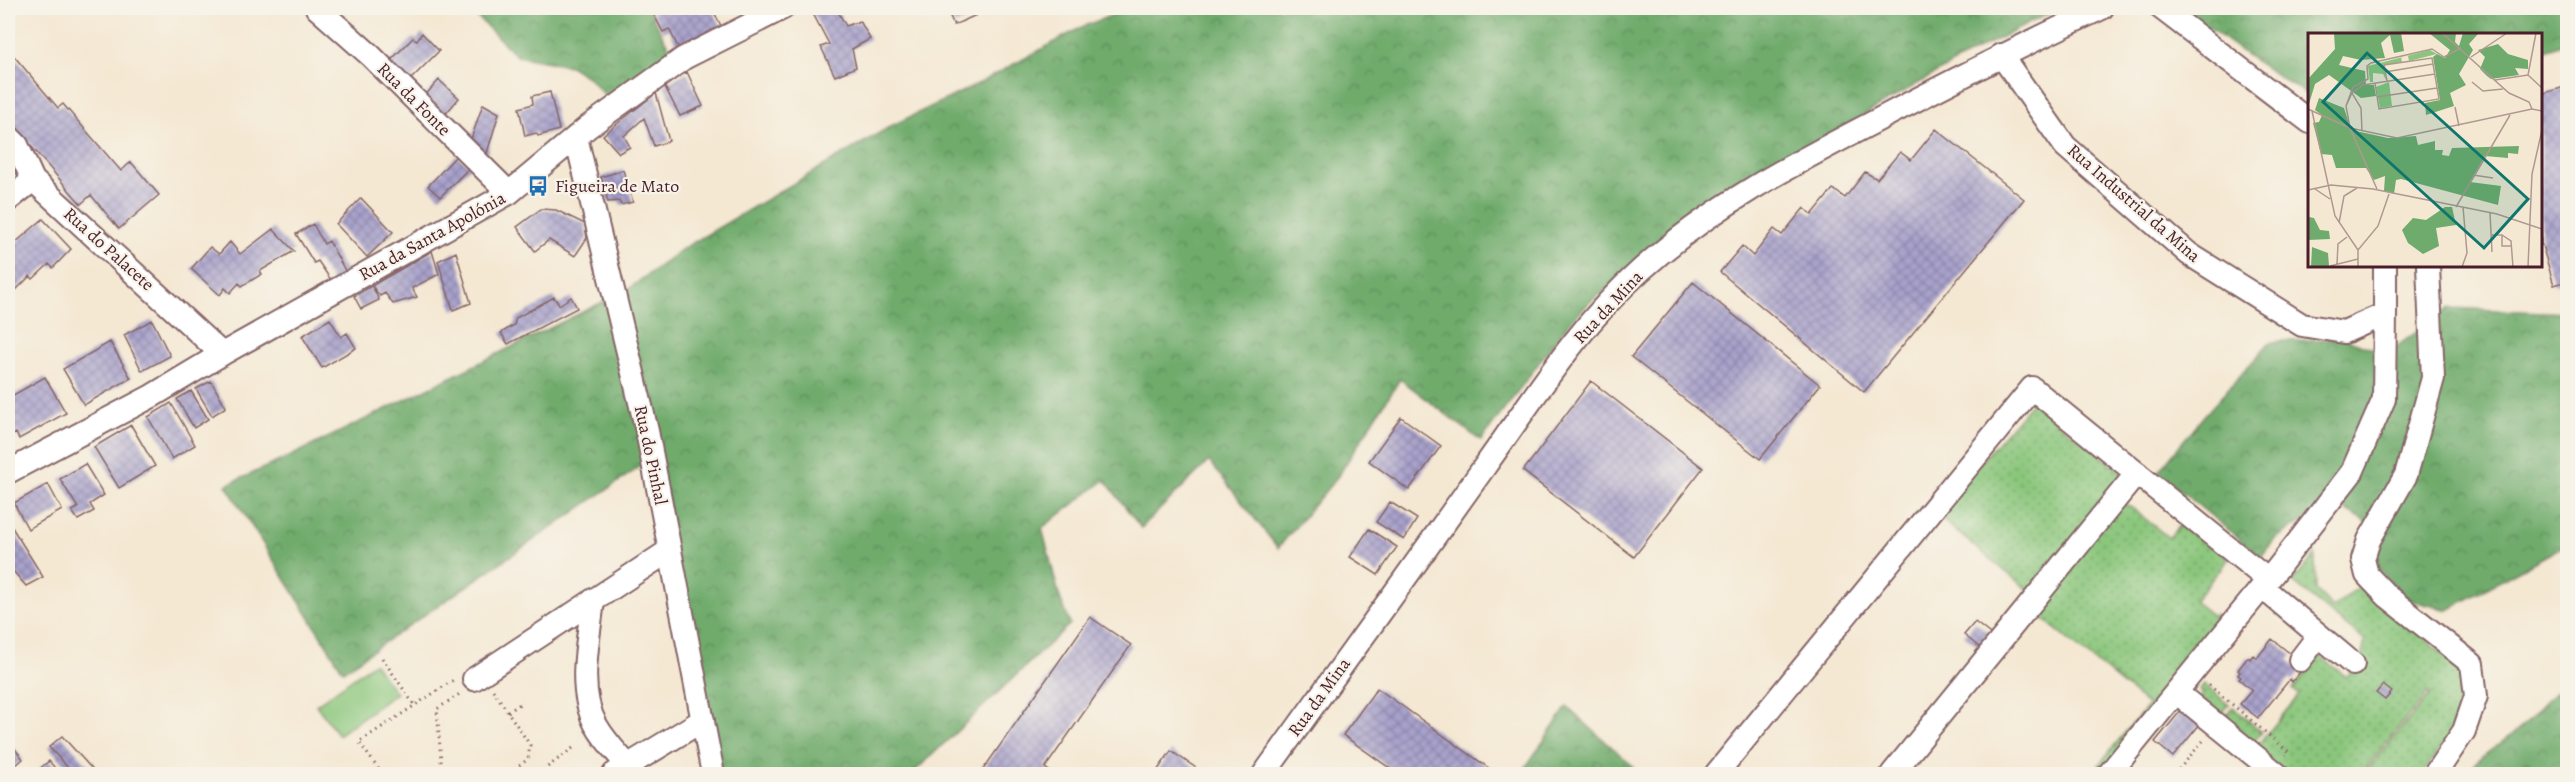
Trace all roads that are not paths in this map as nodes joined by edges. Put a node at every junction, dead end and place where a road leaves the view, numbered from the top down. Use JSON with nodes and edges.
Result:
{"nodes":[{"id":1,"x":317,"y":8,"type":"edge"},
{"id":2,"x":783,"y":8,"type":"edge"},
{"id":3,"x":2102,"y":8,"type":"edge"},
{"id":4,"x":2161,"y":8,"type":"edge"},
{"id":5,"x":2001,"y":55,"type":"junction"},
{"id":6,"x":2308,"y":120,"type":"edge"},
{"id":7,"x":8,"y":136,"type":"edge"},
{"id":8,"x":576,"y":137,"type":"junction"},
{"id":9,"x":33,"y":180,"type":"junction"},
{"id":10,"x":509,"y":193,"type":"junction"},
{"id":11,"x":8,"y":200,"type":"edge"},
{"id":12,"x":2385,"y":267,"type":"edge"},
{"id":13,"x":2428,"y":267,"type":"edge"},
{"id":14,"x":2385,"y":314,"type":"junction"},
{"id":15,"x":222,"y":354,"type":"junction"},
{"id":16,"x":8,"y":472,"type":"edge"},
{"id":17,"x":2137,"y":473,"type":"junction"},
{"id":18,"x":670,"y":550,"type":"junction"},
{"id":19,"x":2269,"y":579,"type":"junction"},
{"id":20,"x":593,"y":600,"type":"junction"},
{"id":21,"x":2319,"y":635,"type":"junction"},
{"id":22,"x":2300,"y":660,"type":"dead end"},
{"id":23,"x":2353,"y":664,"type":"dead end"},
{"id":24,"x":478,"y":676,"type":"road end"},
{"id":25,"x":2176,"y":692,"type":"junction"},
{"id":26,"x":703,"y":720,"type":"junction"},
{"id":27,"x":621,"y":770,"type":"edge"},
{"id":28,"x":2268,"y":771,"type":"edge"},
{"id":29,"x":713,"y":774,"type":"edge"},
{"id":30,"x":1264,"y":774,"type":"edge"},
{"id":31,"x":1716,"y":774,"type":"edge"},
{"id":32,"x":1892,"y":774,"type":"edge"},
{"id":33,"x":2109,"y":774,"type":"edge"},
{"id":34,"x":2435,"y":774,"type":"edge"}],
"edges":[{"from":1,"to":10,"type":"street","name":"Rua da Fonte"},
{"from":2,"to":8,"type":"street","name":"Rua da Santa Apolónia"},
{"from":3,"to":5,"type":"street","name":"Rua da Mina"},
{"from":4,"to":6,"type":"street"},
{"from":5,"to":14,"type":"street","name":"Rua Industrial da Mina"},
{"from":5,"to":30,"type":"street","name":"Rua da Mina"},
{"from":7,"to":9,"type":"street","name":"Rua do Palacete"},
{"from":8,"to":10,"type":"street","name":"Rua da Santa Apolónia"},
{"from":8,"to":18,"type":"street","name":"Rua do Pinhal"},
{"from":9,"to":11,"type":"street"},
{"from":9,"to":15,"type":"street","name":"Rua do Palacete"},
{"from":10,"to":15,"type":"street","name":"Rua da Santa Apolónia"},
{"from":12,"to":14,"type":"street"},
{"from":13,"to":34,"type":"street"},
{"from":14,"to":19,"type":"street"},
{"from":15,"to":16,"type":"street","name":"Rua da Santa Apolónia"},
{"from":17,"to":19,"type":"street"},
{"from":17,"to":31,"type":"street"},
{"from":17,"to":32,"type":"street"},
{"from":18,"to":20,"type":"street"},
{"from":18,"to":26,"type":"street","name":"Rua do Pinhal"},
{"from":19,"to":21,"type":"street"},
{"from":19,"to":25,"type":"street"},
{"from":20,"to":24,"type":"street"},
{"from":20,"to":27,"type":"street"},
{"from":21,"to":22,"type":"street"},
{"from":21,"to":23,"type":"street"},
{"from":25,"to":28,"type":"street"},
{"from":25,"to":33,"type":"street"},
{"from":26,"to":27,"type":"street"},
{"from":26,"to":29,"type":"street","name":"Rua do Pinhal"}]}
